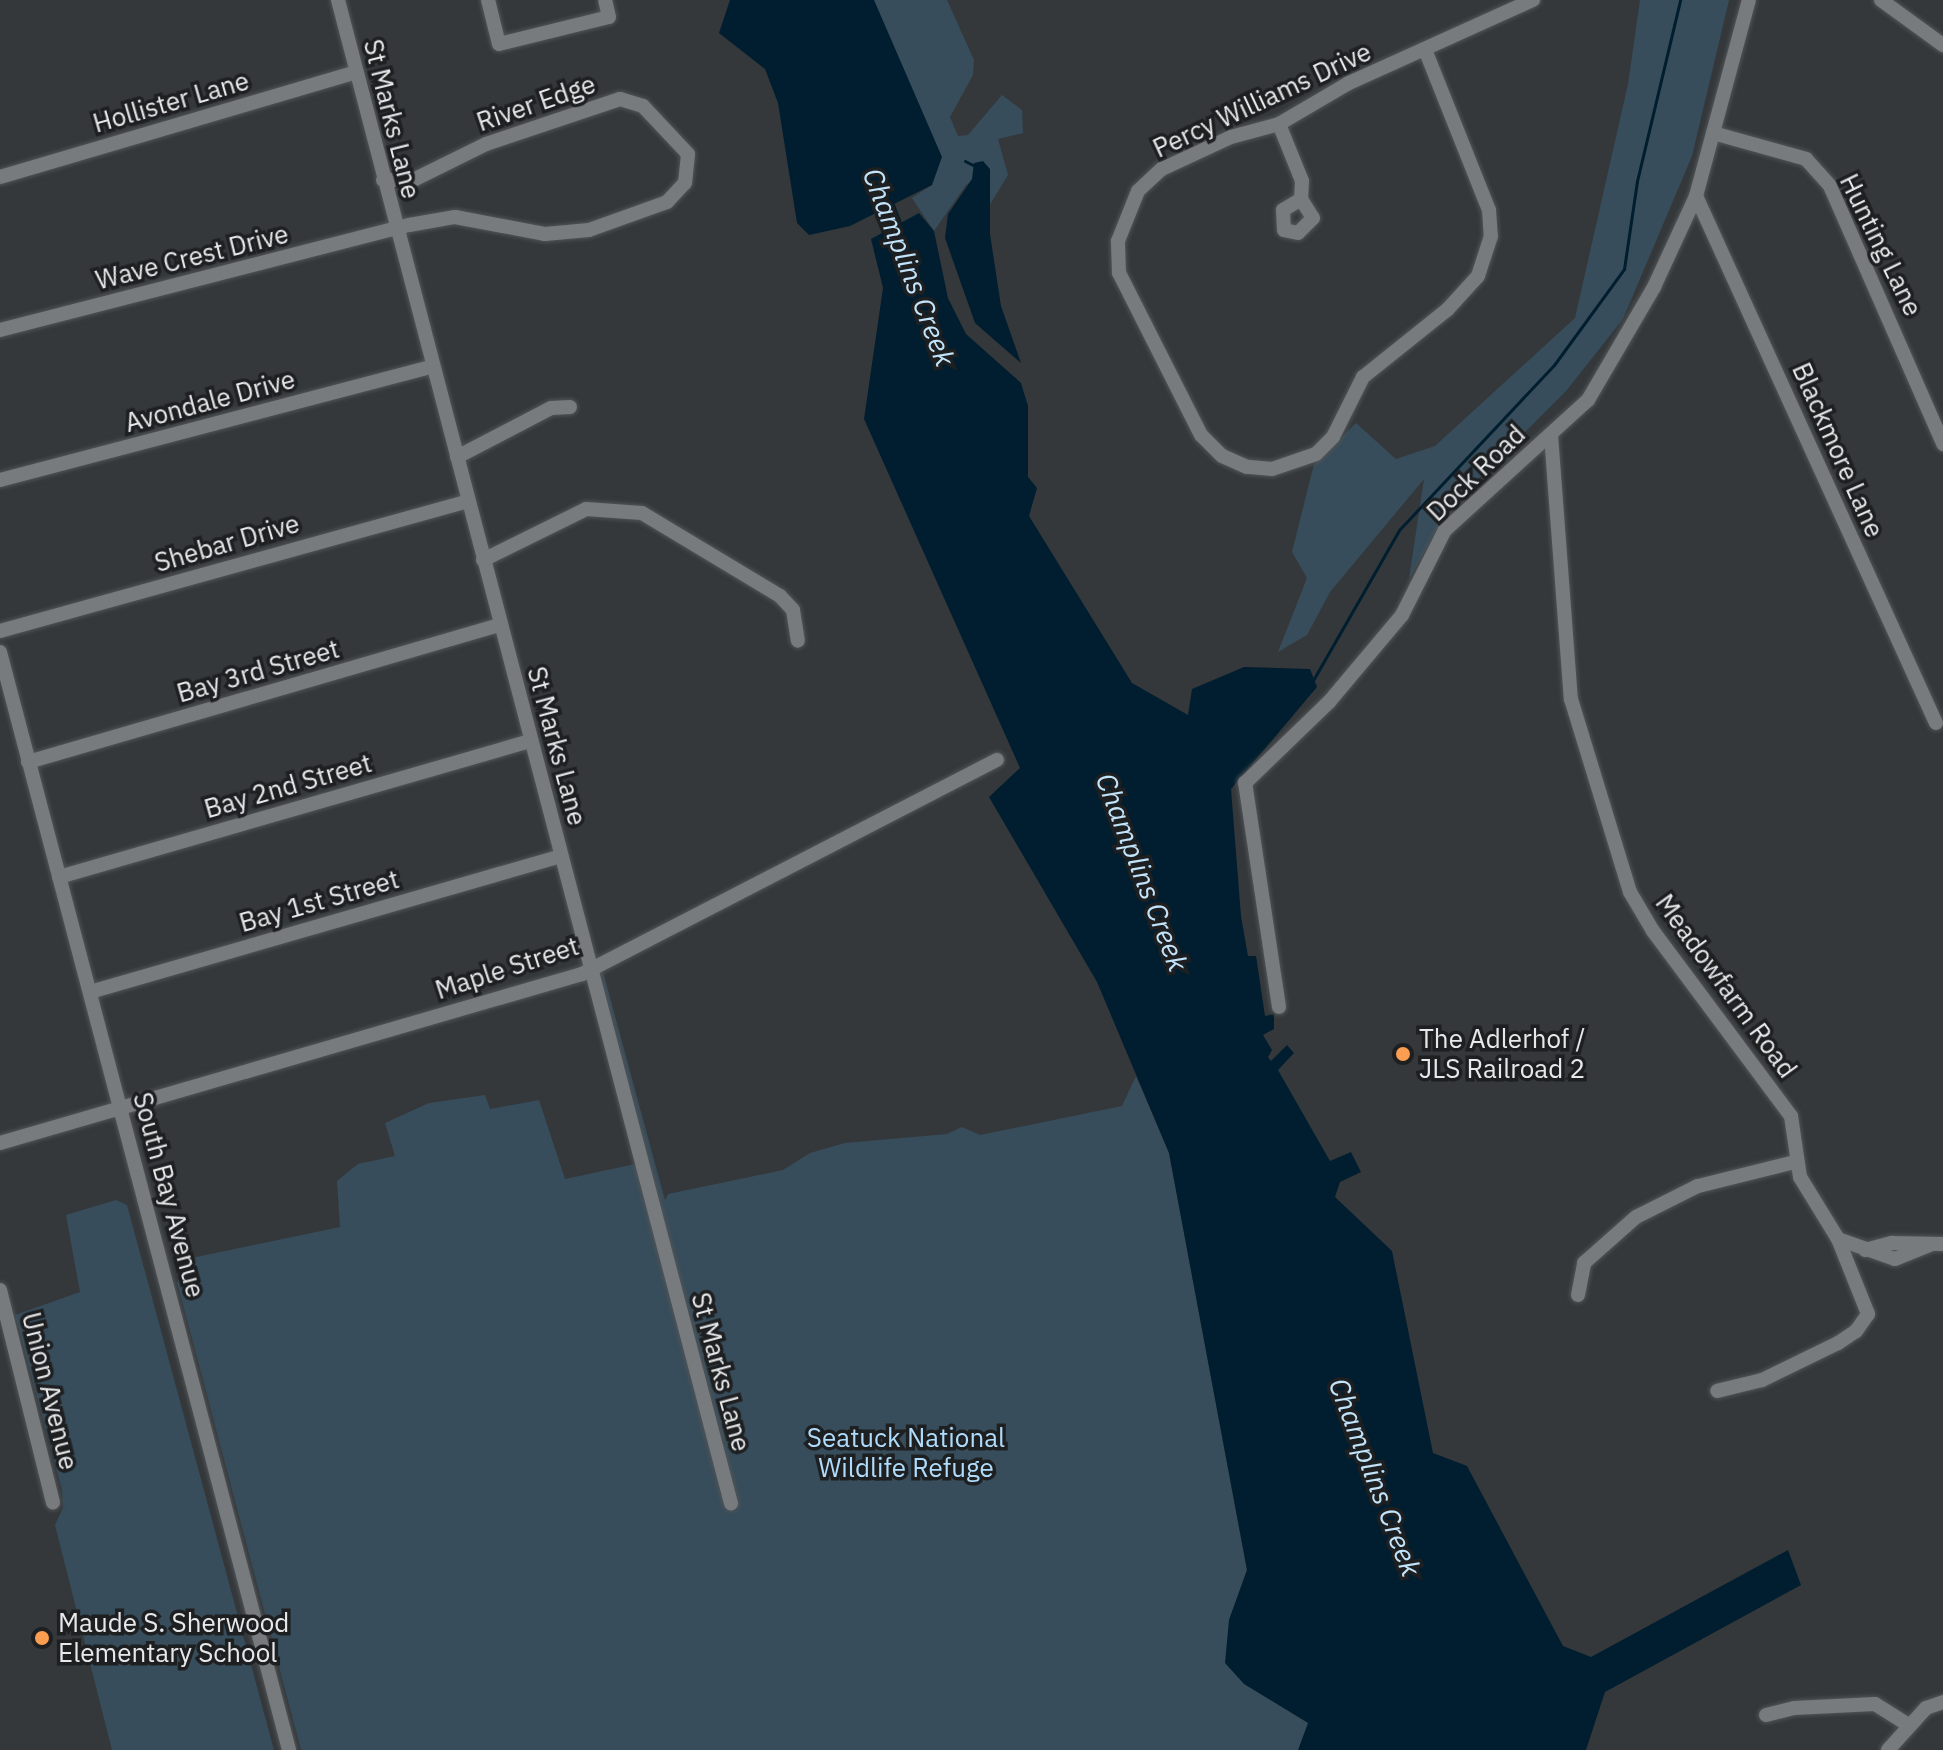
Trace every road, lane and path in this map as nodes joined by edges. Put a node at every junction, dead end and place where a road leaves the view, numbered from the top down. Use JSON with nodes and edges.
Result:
{"nodes":[{"id":1,"x":338,"y":0,"type":"edge"},
{"id":2,"x":488,"y":0,"type":"edge"},
{"id":3,"x":605,"y":0,"type":"edge"},
{"id":4,"x":1533,"y":0,"type":"edge"},
{"id":5,"x":1749,"y":0,"type":"edge"},
{"id":6,"x":1881,"y":0,"type":"edge"},
{"id":7,"x":1943,"y":45,"type":"edge"},
{"id":8,"x":1426,"y":52,"type":"junction"},
{"id":9,"x":356,"y":72,"type":"junction"},
{"id":10,"x":1279,"y":124,"type":"junction"},
{"id":11,"x":1713,"y":133,"type":"junction"},
{"id":12,"x":0,"y":177,"type":"edge"},
{"id":13,"x":383,"y":180,"type":"junction"},
{"id":14,"x":1696,"y":196,"type":"junction"},
{"id":15,"x":1301,"y":199,"type":"dead end"},
{"id":16,"x":395,"y":230,"type":"junction"},
{"id":17,"x":0,"y":330,"type":"edge"},
{"id":18,"x":432,"y":367,"type":"junction"},
{"id":19,"x":570,"y":407,"type":"dead end"},
{"id":20,"x":1551,"y":435,"type":"junction"},
{"id":21,"x":1943,"y":444,"type":"edge"},
{"id":22,"x":457,"y":457,"type":"junction"},
{"id":23,"x":0,"y":480,"type":"edge"},
{"id":24,"x":468,"y":501,"type":"junction"},
{"id":25,"x":483,"y":560,"type":"junction"},
{"id":26,"x":500,"y":625,"type":"junction"},
{"id":27,"x":0,"y":631,"type":"edge"},
{"id":28,"x":798,"y":641,"type":"dead end"},
{"id":29,"x":0,"y":652,"type":"edge"},
{"id":30,"x":1936,"y":723,"type":"dead end"},
{"id":31,"x":531,"y":741,"type":"junction"},
{"id":32,"x":997,"y":760,"type":"dead end"},
{"id":33,"x":28,"y":762,"type":"junction"},
{"id":34,"x":561,"y":856,"type":"junction"},
{"id":35,"x":59,"y":877,"type":"junction"},
{"id":36,"x":591,"y":968,"type":"junction"},
{"id":37,"x":90,"y":992,"type":"junction"},
{"id":38,"x":1279,"y":1007,"type":"dead end"},
{"id":39,"x":120,"y":1108,"type":"junction"},
{"id":40,"x":0,"y":1143,"type":"edge"},
{"id":41,"x":1795,"y":1162,"type":"junction"},
{"id":42,"x":1838,"y":1239,"type":"junction"},
{"id":43,"x":1936,"y":1244,"type":"edge"},
{"id":44,"x":0,"y":1290,"type":"edge"},
{"id":45,"x":1578,"y":1295,"type":"dead end"},
{"id":46,"x":2,"y":1308,"type":"edge"},
{"id":47,"x":1717,"y":1391,"type":"dead end"},
{"id":48,"x":53,"y":1503,"type":"dead end"},
{"id":49,"x":731,"y":1503,"type":"dead end"},
{"id":50,"x":1943,"y":1702,"type":"edge"},
{"id":51,"x":1766,"y":1715,"type":"dead end"},
{"id":52,"x":1909,"y":1725,"type":"junction"},
{"id":53,"x":289,"y":1750,"type":"edge"},
{"id":54,"x":1888,"y":1750,"type":"edge"}],
"edges":[{"from":1,"to":9,"type":"street","name":"St Marks Lane"},
{"from":2,"to":3,"type":"street"},
{"from":4,"to":8,"type":"street","name":"Percy Williams Drive"},
{"from":5,"to":11,"type":"street","name":"Dock Road"},
{"from":6,"to":7,"type":"street"},
{"from":8,"to":10,"type":"street","name":"Percy Williams Drive"},
{"from":8,"to":10,"type":"street","name":"Percy Williams Drive"},
{"from":9,"to":12,"type":"street","name":"Hollister Lane"},
{"from":9,"to":13,"type":"street","name":"St Marks Lane"},
{"from":10,"to":15,"type":"street"},
{"from":11,"to":14,"type":"street","name":"Dock Road"},
{"from":11,"to":21,"type":"street","name":"Hunting Lane"},
{"from":13,"to":16,"type":"street","name":"St Marks Lane"},
{"from":13,"to":16,"type":"street","name":"River Edge"},
{"from":14,"to":20,"type":"street","name":"Dock Road"},
{"from":14,"to":30,"type":"street","name":"Blackmore Lane"},
{"from":16,"to":17,"type":"street","name":"Wave Crest Drive"},
{"from":16,"to":18,"type":"street","name":"St Marks Lane"},
{"from":18,"to":22,"type":"street","name":"St Marks Lane"},
{"from":18,"to":23,"type":"street","name":"Avondale Drive"},
{"from":19,"to":22,"type":"street"},
{"from":20,"to":38,"type":"street","name":"Dock Road"},
{"from":20,"to":41,"type":"street","name":"Meadowfarm Road"},
{"from":22,"to":24,"type":"street","name":"St Marks Lane"},
{"from":24,"to":25,"type":"street","name":"St Marks Lane"},
{"from":24,"to":27,"type":"street","name":"Shebar Drive"},
{"from":25,"to":26,"type":"street","name":"St Marks Lane"},
{"from":25,"to":28,"type":"street"},
{"from":26,"to":31,"type":"street","name":"St Marks Lane"},
{"from":26,"to":33,"type":"street","name":"Bay 3rd Street"},
{"from":29,"to":33,"type":"street","name":"South Bay Avenue"},
{"from":31,"to":34,"type":"street","name":"St Marks Lane"},
{"from":31,"to":35,"type":"street","name":"Bay 2nd Street"},
{"from":32,"to":36,"type":"street","name":"Maple Street"},
{"from":33,"to":35,"type":"street","name":"South Bay Avenue"},
{"from":34,"to":36,"type":"street","name":"St Marks Lane"},
{"from":34,"to":37,"type":"street","name":"Bay 1st Street"},
{"from":35,"to":37,"type":"street","name":"South Bay Avenue"},
{"from":36,"to":39,"type":"street","name":"Maple Street"},
{"from":36,"to":49,"type":"street","name":"St Marks Lane"},
{"from":37,"to":39,"type":"street","name":"South Bay Avenue"},
{"from":39,"to":40,"type":"street","name":"Maple Street"},
{"from":39,"to":53,"type":"street","name":"South Bay Avenue"},
{"from":41,"to":42,"type":"street","name":"Meadowfarm Road"},
{"from":41,"to":45,"type":"street"},
{"from":42,"to":43,"type":"street"},
{"from":42,"to":47,"type":"street","name":"Meadowfarm Road"},
{"from":44,"to":46,"type":"street","name":"Union Avenue"},
{"from":46,"to":48,"type":"street","name":"Union Avenue"},
{"from":50,"to":52,"type":"street"},
{"from":51,"to":52,"type":"street"},
{"from":52,"to":54,"type":"street"}]}
